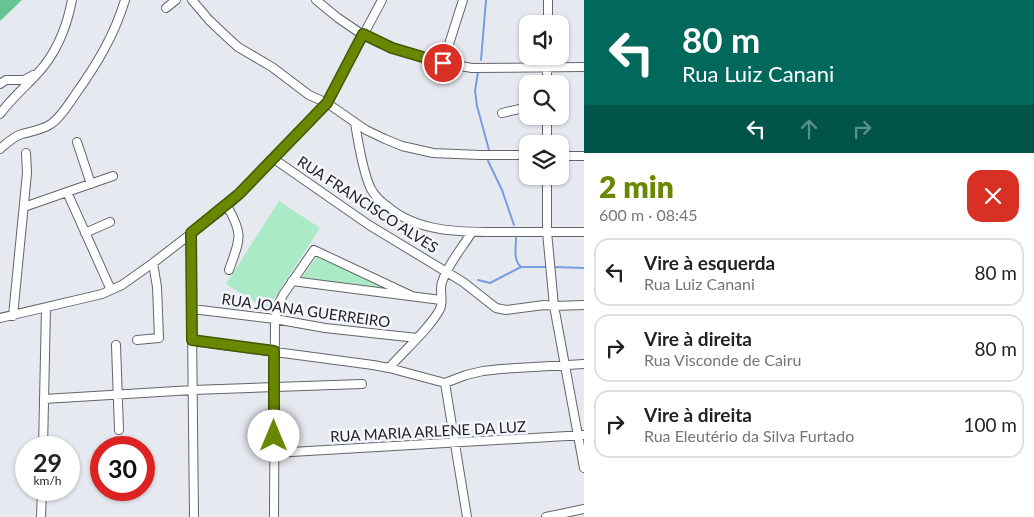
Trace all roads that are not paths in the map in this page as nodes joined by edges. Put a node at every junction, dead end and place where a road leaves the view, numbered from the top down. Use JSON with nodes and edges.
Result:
{"nodes":[{"id":1,"x":72,"y":0,"type":"edge"},
{"id":2,"x":125,"y":0,"type":"edge"},
{"id":3,"x":176,"y":0,"type":"edge"},
{"id":4,"x":192,"y":0,"type":"edge"},
{"id":5,"x":316,"y":0,"type":"edge"},
{"id":6,"x":382,"y":0,"type":"edge"},
{"id":7,"x":464,"y":0,"type":"edge"},
{"id":8,"x":548,"y":0,"type":"edge"},
{"id":9,"x":166,"y":8,"type":"dead end"},
{"id":10,"x":548,"y":15,"type":"edge"},
{"id":11,"x":363,"y":34,"type":"junction"},
{"id":12,"x":443,"y":63,"type":"junction"},
{"id":13,"x":547,"y":67,"type":"junction"},
{"id":14,"x":584,"y":67,"type":"edge"},
{"id":15,"x":39,"y":72,"type":"junction"},
{"id":16,"x":547,"y":75,"type":"edge"},
{"id":17,"x":0,"y":84,"type":"edge"},
{"id":18,"x":327,"y":103,"type":"junction"},
{"id":19,"x":519,"y":109,"type":"edge"},
{"id":20,"x":502,"y":113,"type":"dead end"},
{"id":21,"x":0,"y":114,"type":"edge"},
{"id":22,"x":355,"y":123,"type":"junction"},
{"id":23,"x":77,"y":142,"type":"dead end"},
{"id":24,"x":0,"y":149,"type":"edge"},
{"id":25,"x":26,"y":153,"type":"dead end"},
{"id":26,"x":519,"y":155,"type":"edge"},
{"id":27,"x":569,"y":156,"type":"edge"},
{"id":28,"x":584,"y":156,"type":"edge"},
{"id":29,"x":274,"y":159,"type":"junction"},
{"id":30,"x":113,"y":176,"type":"dead end"},
{"id":31,"x":91,"y":184,"type":"junction"},
{"id":32,"x":547,"y":185,"type":"edge"},
{"id":33,"x":67,"y":192,"type":"junction"},
{"id":34,"x":227,"y":206,"type":"junction"},
{"id":35,"x":24,"y":207,"type":"junction"},
{"id":36,"x":110,"y":222,"type":"dead end"},
{"id":37,"x":472,"y":232,"type":"junction"},
{"id":38,"x":547,"y":232,"type":"junction"},
{"id":39,"x":584,"y":232,"type":"edge"},
{"id":40,"x":85,"y":233,"type":"junction"},
{"id":41,"x":191,"y":233,"type":"junction"},
{"id":42,"x":153,"y":263,"type":"junction"},
{"id":43,"x":229,"y":270,"type":"dead end"},
{"id":44,"x":446,"y":272,"type":"junction"},
{"id":45,"x":292,"y":282,"type":"junction"},
{"id":46,"x":111,"y":290,"type":"junction"},
{"id":47,"x":412,"y":296,"type":"junction"},
{"id":48,"x":441,"y":300,"type":"junction"},
{"id":49,"x":584,"y":305,"type":"edge"},
{"id":50,"x":554,"y":306,"type":"junction"},
{"id":51,"x":46,"y":308,"type":"junction"},
{"id":52,"x":192,"y":309,"type":"junction"},
{"id":53,"x":13,"y":316,"type":"junction"},
{"id":54,"x":0,"y":318,"type":"edge"},
{"id":55,"x":275,"y":319,"type":"junction"},
{"id":56,"x":417,"y":338,"type":"junction"},
{"id":57,"x":138,"y":340,"type":"dead end"},
{"id":58,"x":192,"y":340,"type":"junction"},
{"id":59,"x":116,"y":345,"type":"dead end"},
{"id":60,"x":274,"y":351,"type":"junction"},
{"id":61,"x":564,"y":364,"type":"junction"},
{"id":62,"x":584,"y":364,"type":"edge"},
{"id":63,"x":389,"y":368,"type":"junction"},
{"id":64,"x":445,"y":383,"type":"junction"},
{"id":65,"x":362,"y":384,"type":"dead end"},
{"id":66,"x":274,"y":386,"type":"junction"},
{"id":67,"x":193,"y":390,"type":"junction"},
{"id":68,"x":118,"y":394,"type":"junction"},
{"id":69,"x":44,"y":400,"type":"junction"},
{"id":70,"x":119,"y":430,"type":"dead end"},
{"id":71,"x":43,"y":436,"type":"edge"},
{"id":72,"x":581,"y":436,"type":"edge"},
{"id":73,"x":455,"y":442,"type":"junction"},
{"id":74,"x":274,"y":453,"type":"junction"},
{"id":75,"x":584,"y":468,"type":"edge"},
{"id":76,"x":42,"y":501,"type":"edge"},
{"id":77,"x":584,"y":510,"type":"edge"},
{"id":78,"x":41,"y":517,"type":"edge"},
{"id":79,"x":194,"y":517,"type":"edge"},
{"id":80,"x":274,"y":517,"type":"edge"},
{"id":81,"x":467,"y":517,"type":"edge"},
{"id":82,"x":546,"y":517,"type":"edge"}],
"edges":[{"from":1,"to":15,"type":"street"},
{"from":2,"to":24,"type":"street"},
{"from":3,"to":9,"type":"street"},
{"from":4,"to":18,"type":"street"},
{"from":5,"to":11,"type":"street"},
{"from":6,"to":11,"type":"street"},
{"from":7,"to":12,"type":"street"},
{"from":8,"to":10,"type":"street"},
{"from":11,"to":12,"type":"street"},
{"from":11,"to":18,"type":"street"},
{"from":12,"to":13,"type":"street"},
{"from":13,"to":14,"type":"street"},
{"from":13,"to":16,"type":"street"},
{"from":15,"to":17,"type":"street"},
{"from":15,"to":21,"type":"street"},
{"from":18,"to":22,"type":"street"},
{"from":18,"to":29,"type":"street"},
{"from":19,"to":20,"type":"street"},
{"from":22,"to":26,"type":"street"},
{"from":22,"to":37,"type":"street"},
{"from":23,"to":31,"type":"street"},
{"from":25,"to":35,"type":"street"},
{"from":27,"to":28,"type":"street"},
{"from":29,"to":34,"type":"street"},
{"from":29,"to":44,"type":"street","name":"RUA FRANCISCO ALVES"},
{"from":30,"to":31,"type":"street"},
{"from":31,"to":33,"type":"street"},
{"from":32,"to":38,"type":"street"},
{"from":33,"to":35,"type":"street"},
{"from":33,"to":40,"type":"street"},
{"from":34,"to":41,"type":"street"},
{"from":34,"to":43,"type":"street"},
{"from":35,"to":53,"type":"street"},
{"from":36,"to":40,"type":"street"},
{"from":37,"to":38,"type":"street"},
{"from":37,"to":44,"type":"street"},
{"from":38,"to":39,"type":"street"},
{"from":38,"to":50,"type":"street"},
{"from":40,"to":46,"type":"street"},
{"from":41,"to":42,"type":"street"},
{"from":41,"to":52,"type":"street"},
{"from":42,"to":46,"type":"street"},
{"from":42,"to":57,"type":"street"},
{"from":44,"to":48,"type":"street"},
{"from":44,"to":50,"type":"street","name":"RUA FRANCISCO ALVES"},
{"from":45,"to":47,"type":"street"},
{"from":45,"to":47,"type":"street"},
{"from":45,"to":55,"type":"street"},
{"from":46,"to":51,"type":"street"},
{"from":47,"to":48,"type":"street"},
{"from":48,"to":56,"type":"street"},
{"from":49,"to":50,"type":"street","name":"RUA FRANCISCO ALVES"},
{"from":50,"to":61,"type":"street"},
{"from":51,"to":53,"type":"street"},
{"from":51,"to":69,"type":"street"},
{"from":52,"to":55,"type":"street","name":"RUA JOANA GUERREIRO"},
{"from":52,"to":58,"type":"street"},
{"from":53,"to":54,"type":"street"},
{"from":55,"to":56,"type":"street","name":"RUA JOANA GUERREIRO"},
{"from":55,"to":60,"type":"street"},
{"from":56,"to":63,"type":"street"},
{"from":58,"to":60,"type":"street"},
{"from":58,"to":67,"type":"street"},
{"from":59,"to":68,"type":"street"},
{"from":60,"to":63,"type":"street"},
{"from":60,"to":66,"type":"street"},
{"from":61,"to":62,"type":"street"},
{"from":61,"to":64,"type":"street"},
{"from":61,"to":72,"type":"street"},
{"from":63,"to":64,"type":"street"},
{"from":64,"to":73,"type":"street"},
{"from":65,"to":66,"type":"street"},
{"from":66,"to":67,"type":"street"},
{"from":66,"to":74,"type":"street"},
{"from":67,"to":68,"type":"street"},
{"from":67,"to":79,"type":"street"},
{"from":68,"to":69,"type":"street"},
{"from":68,"to":70,"type":"street"},
{"from":69,"to":71,"type":"street"},
{"from":72,"to":73,"type":"street","name":"RUA MARIA ARLENE DA LUZ"},
{"from":72,"to":75,"type":"street"},
{"from":73,"to":74,"type":"street","name":"RUA MARIA ARLENE DA LUZ"},
{"from":73,"to":81,"type":"street"},
{"from":74,"to":80,"type":"street"},
{"from":76,"to":78,"type":"street"},
{"from":77,"to":82,"type":"street"}]}
